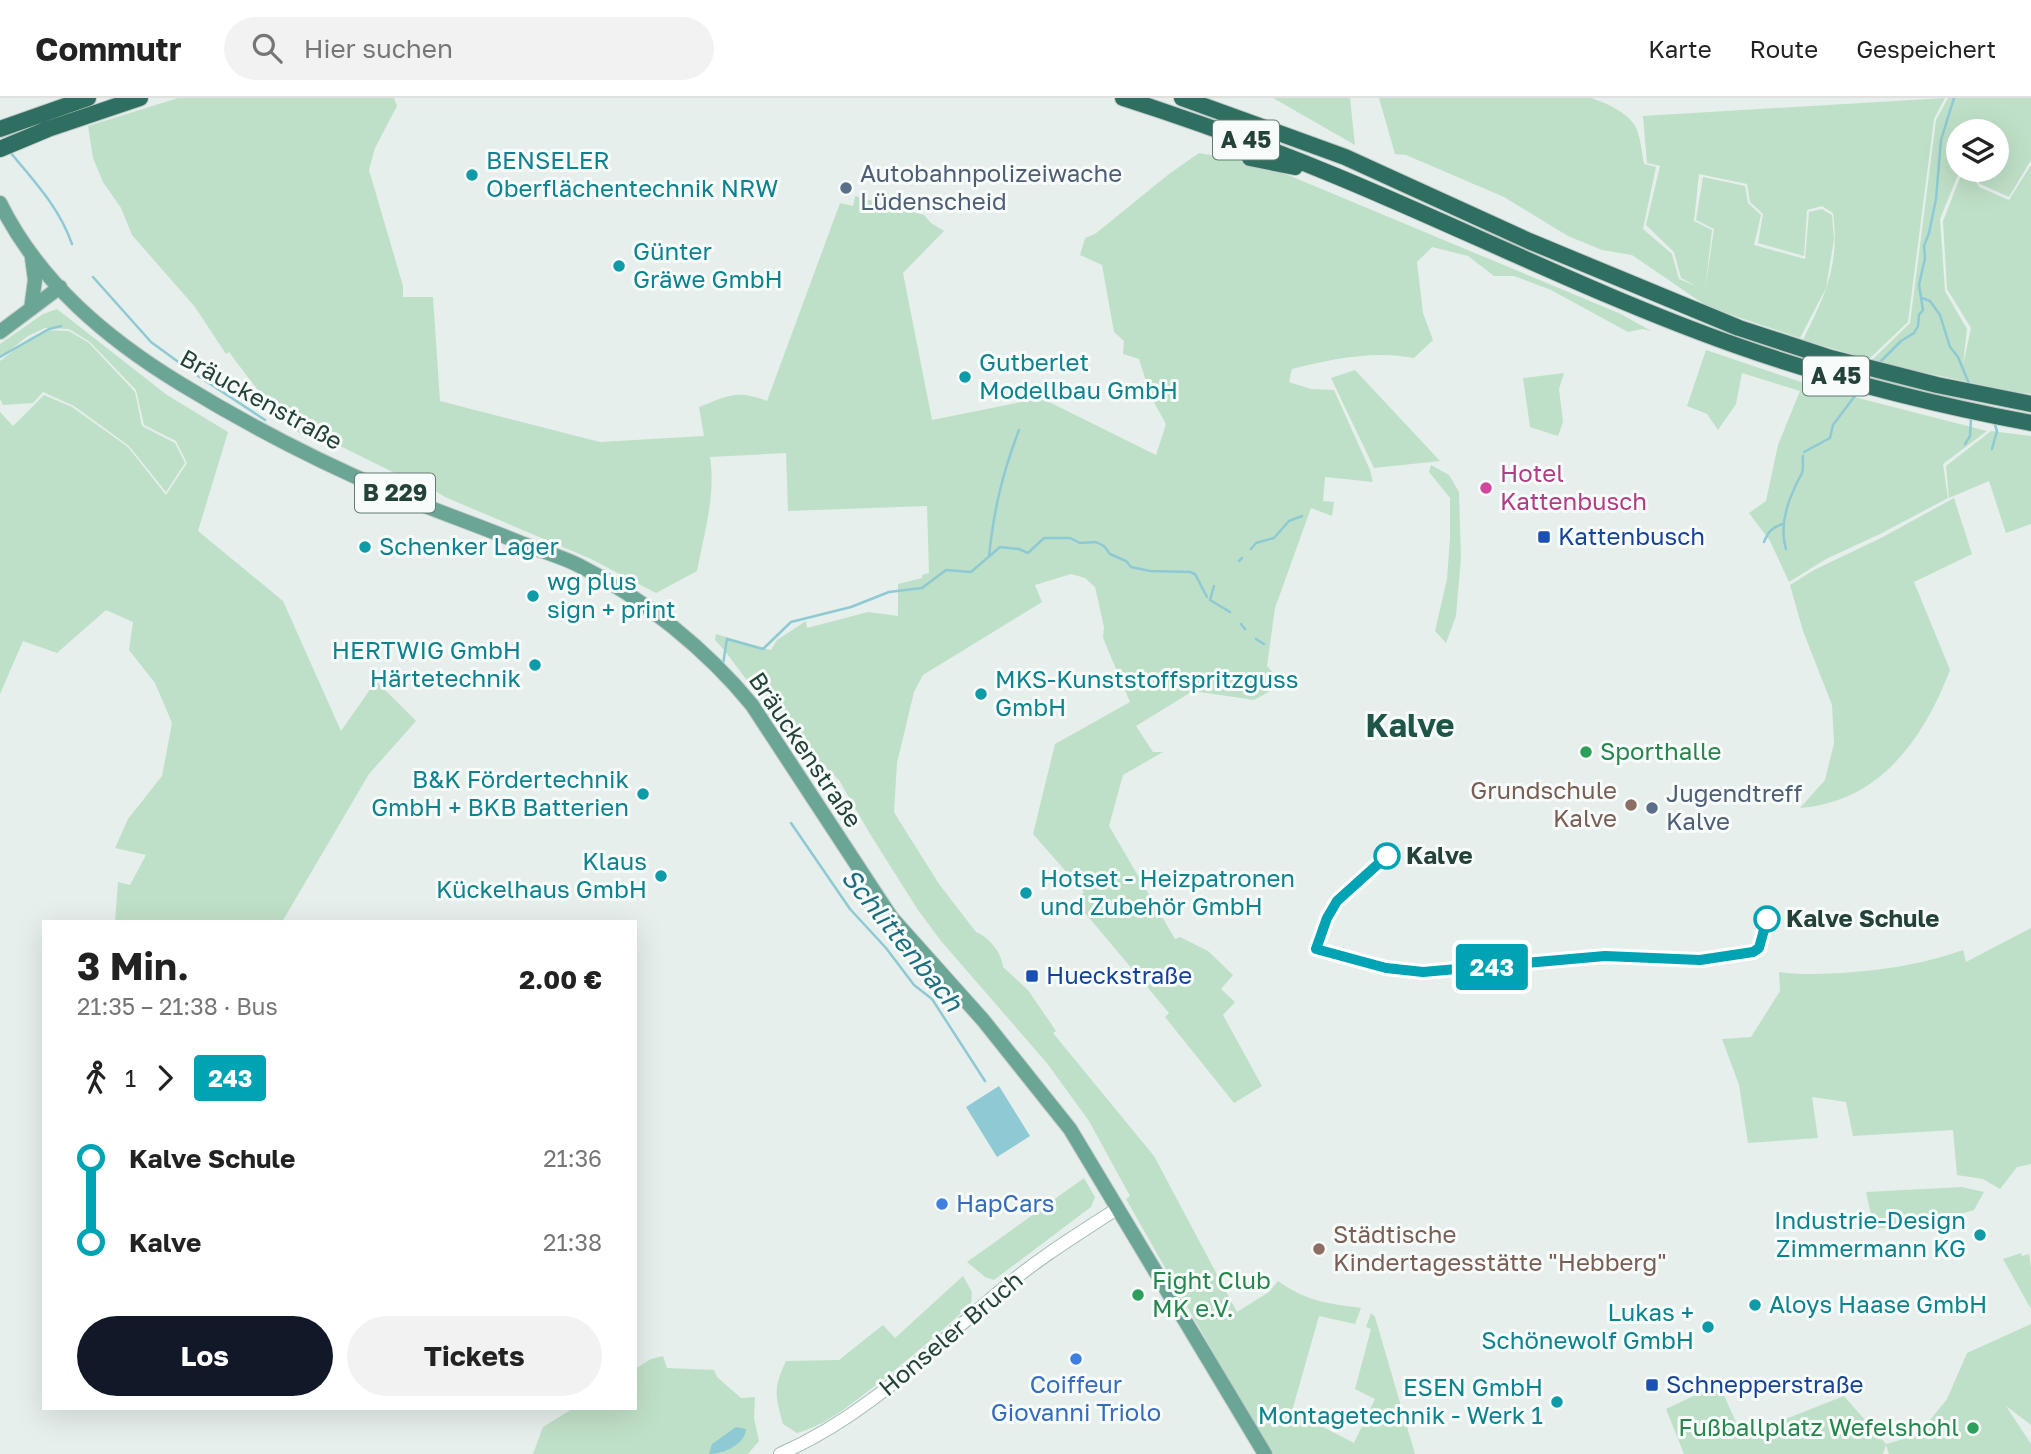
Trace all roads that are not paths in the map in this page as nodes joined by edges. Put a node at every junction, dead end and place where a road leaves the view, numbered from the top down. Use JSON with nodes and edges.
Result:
{"nodes":[{"id":1,"x":88,"y":98,"type":"edge"},
{"id":2,"x":140,"y":98,"type":"edge"},
{"id":3,"x":1123,"y":98,"type":"edge"},
{"id":4,"x":1182,"y":98,"type":"edge"},
{"id":5,"x":1265,"y":117,"type":"dead end"},
{"id":6,"x":0,"y":129,"type":"edge"},
{"id":7,"x":0,"y":149,"type":"edge"},
{"id":8,"x":1345,"y":157,"type":"junction"},
{"id":9,"x":1250,"y":158,"type":"dead end"},
{"id":10,"x":1338,"y":177,"type":"junction"},
{"id":11,"x":0,"y":203,"type":"edge"},
{"id":12,"x":32,"y":256,"type":"junction"},
{"id":13,"x":60,"y":287,"type":"junction"},
{"id":14,"x":31,"y":309,"type":"junction"},
{"id":15,"x":0,"y":332,"type":"edge"},
{"id":16,"x":2031,"y":404,"type":"edge"},
{"id":17,"x":2031,"y":423,"type":"edge"},
{"id":18,"x":1118,"y":1208,"type":"junction"},
{"id":19,"x":780,"y":1454,"type":"edge"},
{"id":20,"x":1265,"y":1454,"type":"edge"}],
"edges":[{"from":1,"to":6,"type":"highway"},
{"from":2,"to":7,"type":"highway"},
{"from":3,"to":10,"type":"highway","number":"A 45"},
{"from":4,"to":8,"type":"highway","number":"A 45"},
{"from":5,"to":8,"type":"highway"},
{"from":8,"to":16,"type":"highway","number":"A 45"},
{"from":9,"to":10,"type":"highway"},
{"from":10,"to":17,"type":"highway","number":"A 45"},
{"from":11,"to":12,"type":"main road","number":"B 229"},
{"from":12,"to":13,"type":"main road","number":"B 229"},
{"from":12,"to":14,"type":"main road","number":"B 229"},
{"from":13,"to":14,"type":"main road"},
{"from":13,"to":18,"type":"main road","name":"Bräuckenstraße","number":"B 229"},
{"from":14,"to":15,"type":"main road"},
{"from":18,"to":19,"type":"street","name":"Honseler Bruch"},
{"from":18,"to":20,"type":"main road","name":"Bräuckenstraße","number":"B 229"}]}
